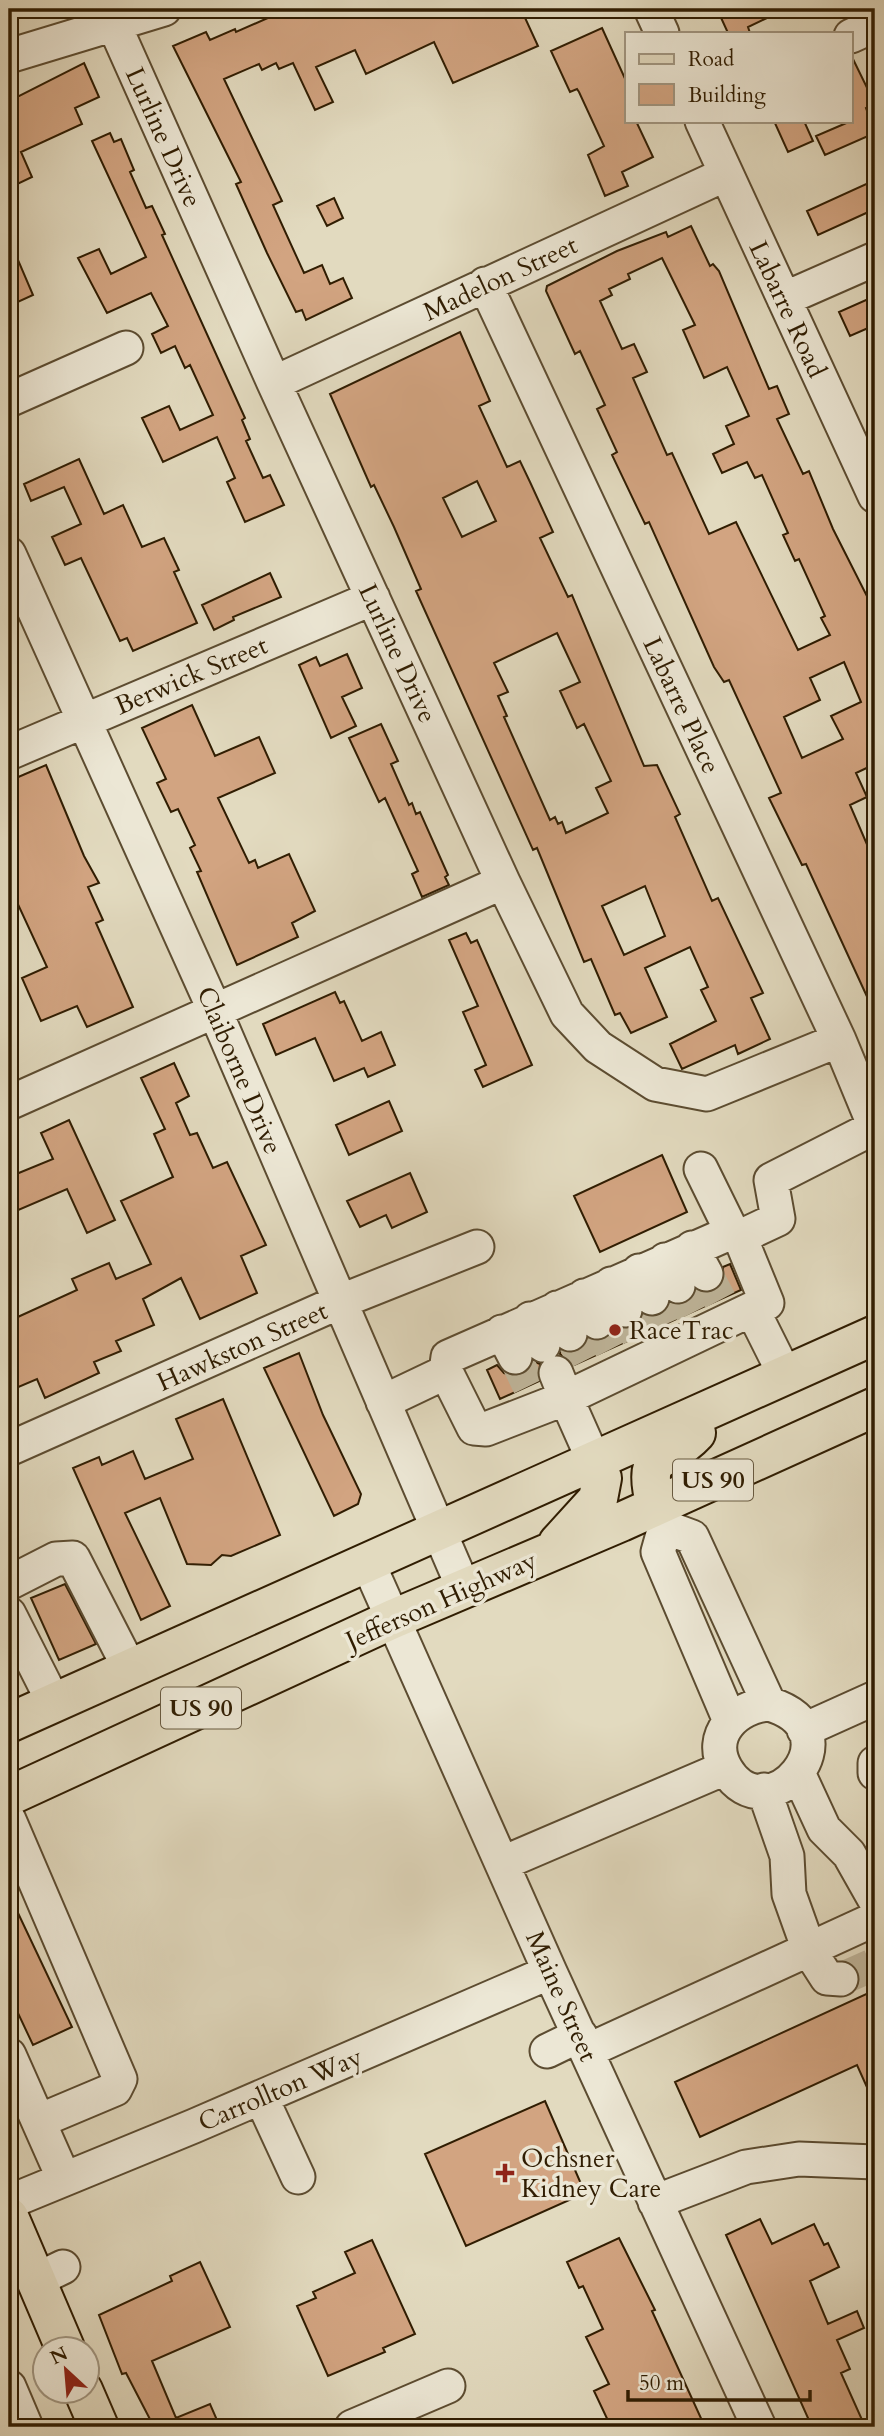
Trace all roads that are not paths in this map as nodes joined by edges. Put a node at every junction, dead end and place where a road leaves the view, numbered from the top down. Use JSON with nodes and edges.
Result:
{"nodes":[{"id":1,"x":164,"y":9,"type":"edge"},
{"id":2,"x":651,"y":9,"type":"edge"},
{"id":3,"x":111,"y":16,"type":"edge"},
{"id":4,"x":875,"y":25,"type":"edge"},
{"id":5,"x":662,"y":32,"type":"edge"},
{"id":6,"x":852,"y":36,"type":"edge"},
{"id":7,"x":9,"y":56,"type":"edge"},
{"id":8,"x":702,"y":122,"type":"edge"},
{"id":9,"x":726,"y":174,"type":"junction"},
{"id":10,"x":875,"y":259,"type":"edge"},
{"id":11,"x":485,"y":285,"type":"junction"},
{"id":12,"x":784,"y":299,"type":"junction"},
{"id":13,"x":126,"y":348,"type":"dead end"},
{"id":14,"x":274,"y":383,"type":"junction"},
{"id":15,"x":9,"y":400,"type":"edge"},
{"id":16,"x":875,"y":496,"type":"edge"},
{"id":17,"x":9,"y":554,"type":"edge"},
{"id":18,"x":373,"y":598,"type":"junction"},
{"id":19,"x":85,"y":720,"type":"junction"},
{"id":20,"x":9,"y":753,"type":"edge"},
{"id":21,"x":503,"y":883,"type":"junction"},
{"id":22,"x":215,"y":1011,"type":"junction"},
{"id":23,"x":839,"y":1040,"type":"junction"},
{"id":24,"x":9,"y":1103,"type":"edge"},
{"id":25,"x":875,"y":1127,"type":"edge"},
{"id":26,"x":701,"y":1169,"type":"dead end"},
{"id":27,"x":736,"y":1235,"type":"junction"},
{"id":28,"x":477,"y":1247,"type":"dead end"},
{"id":29,"x":339,"y":1302,"type":"junction"},
{"id":30,"x":621,"y":1328,"type":"junction"},
{"id":31,"x":875,"y":1335,"type":"edge"},
{"id":32,"x":446,"y":1372,"type":"junction"},
{"id":33,"x":785,"y":1375,"type":"junction"},
{"id":34,"x":726,"y":1401,"type":"junction"},
{"id":35,"x":383,"y":1402,"type":"junction"},
{"id":36,"x":875,"y":1407,"type":"edge"},
{"id":37,"x":9,"y":1449,"type":"edge"},
{"id":38,"x":594,"y":1461,"type":"junction"},
{"id":39,"x":660,"y":1517,"type":"junction"},
{"id":40,"x":439,"y":1531,"type":"junction"},
{"id":41,"x":550,"y":1552,"type":"junction"},
{"id":42,"x":368,"y":1563,"type":"junction"},
{"id":43,"x":9,"y":1583,"type":"edge"},
{"id":44,"x":464,"y":1589,"type":"junction"},
{"id":45,"x":9,"y":1614,"type":"edge"},
{"id":46,"x":393,"y":1619,"type":"junction"},
{"id":47,"x":130,"y":1669,"type":"junction"},
{"id":48,"x":875,"y":1698,"type":"edge"},
{"id":49,"x":54,"y":1703,"type":"junction"},
{"id":50,"x":769,"y":1704,"type":"junction"},
{"id":51,"x":730,"y":1721,"type":"junction"},
{"id":52,"x":9,"y":1723,"type":"edge"},
{"id":53,"x":804,"y":1730,"type":"junction"},
{"id":54,"x":875,"y":1763,"type":"edge"},
{"id":55,"x":725,"y":1768,"type":"junction"},
{"id":56,"x":875,"y":1773,"type":"edge"},
{"id":57,"x":799,"y":1775,"type":"junction"},
{"id":58,"x":764,"y":1790,"type":"junction"},
{"id":59,"x":9,"y":1796,"type":"edge"},
{"id":60,"x":9,"y":1820,"type":"edge"},
{"id":61,"x":503,"y":1863,"type":"junction"},
{"id":62,"x":21,"y":1880,"type":"edge"},
{"id":63,"x":875,"y":1900,"type":"edge"},
{"id":64,"x":875,"y":1919,"type":"edge"},
{"id":65,"x":809,"y":1950,"type":"junction"},
{"id":66,"x":550,"y":1972,"type":"junction"},
{"id":67,"x":841,"y":1979,"type":"dead end"},
{"id":68,"x":583,"y":2043,"type":"junction"},
{"id":69,"x":547,"y":2051,"type":"dead end"},
{"id":70,"x":9,"y":2055,"type":"edge"},
{"id":71,"x":261,"y":2097,"type":"junction"},
{"id":72,"x":39,"y":2121,"type":"junction"},
{"id":73,"x":875,"y":2162,"type":"edge"},
{"id":74,"x":298,"y":2178,"type":"dead end"},
{"id":75,"x":64,"y":2179,"type":"junction"},
{"id":76,"x":9,"y":2202,"type":"edge"},
{"id":77,"x":655,"y":2202,"type":"junction"},
{"id":78,"x":9,"y":2217,"type":"edge"},
{"id":79,"x":62,"y":2334,"type":"edge"},
{"id":80,"x":448,"y":2386,"type":"dead end"},
{"id":81,"x":9,"y":2387,"type":"edge"},
{"id":82,"x":89,"y":2404,"type":"edge"},
{"id":83,"x":26,"y":2427,"type":"edge"},
{"id":84,"x":99,"y":2427,"type":"edge"},
{"id":85,"x":352,"y":2427,"type":"edge"},
{"id":86,"x":759,"y":2427,"type":"edge"}],
"edges":[{"from":1,"to":3,"type":"street"},
{"from":2,"to":5,"type":"street"},
{"from":3,"to":7,"type":"street"},
{"from":3,"to":14,"type":"street","name":"Lurline Drive"},
{"from":4,"to":6,"type":"street"},
{"from":8,"to":9,"type":"street","name":"Labarre Road"},
{"from":9,"to":11,"type":"street","name":"Madelon Street"},
{"from":9,"to":12,"type":"street","name":"Labarre Road"},
{"from":10,"to":12,"type":"street"},
{"from":11,"to":14,"type":"street","name":"Madelon Street"},
{"from":11,"to":23,"type":"street","name":"Labarre Place"},
{"from":12,"to":16,"type":"street","name":"Labarre Road"},
{"from":13,"to":15,"type":"street"},
{"from":14,"to":18,"type":"street","name":"Lurline Drive"},
{"from":17,"to":19,"type":"street","name":"Claiborne Drive"},
{"from":18,"to":19,"type":"street","name":"Berwick Street"},
{"from":18,"to":21,"type":"street","name":"Lurline Drive"},
{"from":19,"to":20,"type":"street","name":"Berwick Street"},
{"from":19,"to":22,"type":"street","name":"Claiborne Drive"},
{"from":21,"to":22,"type":"street"},
{"from":21,"to":23,"type":"street","name":"Lurline Drive"},
{"from":22,"to":24,"type":"street"},
{"from":22,"to":29,"type":"street","name":"Claiborne Drive"},
{"from":23,"to":25,"type":"street","name":"Labarre Place"},
{"from":25,"to":27,"type":"street"},
{"from":26,"to":27,"type":"street"},
{"from":27,"to":30,"type":"street"},
{"from":27,"to":30,"type":"street"},
{"from":28,"to":29,"type":"street","name":"Hawkston Street"},
{"from":29,"to":35,"type":"street","name":"Claiborne Drive"},
{"from":29,"to":37,"type":"street","name":"Hawkston Street"},
{"from":30,"to":32,"type":"street"},
{"from":30,"to":32,"type":"street"},
{"from":30,"to":33,"type":"street"},
{"from":30,"to":38,"type":"street"},
{"from":31,"to":33,"type":"main road","number":"US 90"},
{"from":32,"to":35,"type":"street"},
{"from":33,"to":34,"type":"main road","number":"US 90"},
{"from":34,"to":38,"type":"main road","number":"US 90"},
{"from":34,"to":39,"type":"main road"},
{"from":35,"to":40,"type":"street","name":"Claiborne Drive"},
{"from":36,"to":39,"type":"main road","name":"Jefferson Highway","number":"US 90"},
{"from":38,"to":40,"type":"main road","number":"US 90"},
{"from":38,"to":41,"type":"main road"},
{"from":39,"to":41,"type":"main road","name":"Jefferson Highway","number":"US 90"},
{"from":39,"to":50,"type":"street"},
{"from":39,"to":51,"type":"street"},
{"from":40,"to":42,"type":"main road","number":"US 90"},
{"from":40,"to":44,"type":"street","name":"Claiborne Drive"},
{"from":41,"to":44,"type":"main road","name":"Jefferson Highway","number":"US 90"},
{"from":42,"to":46,"type":"street","name":"Maine Street"},
{"from":42,"to":47,"type":"main road","number":"US 90"},
{"from":43,"to":47,"type":"street"},
{"from":44,"to":46,"type":"main road","name":"Jefferson Highway","number":"US 90"},
{"from":45,"to":49,"type":"street"},
{"from":46,"to":59,"type":"main road","name":"Jefferson Highway","number":"US 90"},
{"from":46,"to":61,"type":"street","name":"Maine Street"},
{"from":47,"to":49,"type":"main road","number":"US 90"},
{"from":48,"to":53,"type":"street"},
{"from":49,"to":52,"type":"main road","number":"US 90"},
{"from":50,"to":51,"type":"street"},
{"from":50,"to":53,"type":"street"},
{"from":51,"to":55,"type":"street"},
{"from":53,"to":57,"type":"street"},
{"from":54,"to":56,"type":"street"},
{"from":55,"to":58,"type":"street"},
{"from":55,"to":61,"type":"street"},
{"from":57,"to":58,"type":"street"},
{"from":57,"to":63,"type":"street"},
{"from":58,"to":65,"type":"street"},
{"from":60,"to":62,"type":"street"},
{"from":61,"to":66,"type":"street","name":"Maine Street"},
{"from":62,"to":72,"type":"street"},
{"from":64,"to":65,"type":"street"},
{"from":65,"to":67,"type":"street"},
{"from":65,"to":68,"type":"street"},
{"from":66,"to":68,"type":"street","name":"Maine Street"},
{"from":66,"to":71,"type":"street","name":"Carrollton Way"},
{"from":68,"to":69,"type":"street"},
{"from":68,"to":77,"type":"street","name":"Maine Street"},
{"from":70,"to":72,"type":"street"},
{"from":71,"to":74,"type":"street"},
{"from":71,"to":75,"type":"street","name":"Carrollton Way"},
{"from":72,"to":75,"type":"street"},
{"from":73,"to":77,"type":"street"},
{"from":75,"to":76,"type":"street","name":"Carrollton Way"},
{"from":77,"to":86,"type":"street","name":"Maine Street"},
{"from":78,"to":79,"type":"main road"},
{"from":80,"to":85,"type":"street"},
{"from":81,"to":83,"type":"street"},
{"from":82,"to":84,"type":"main road"}]}
